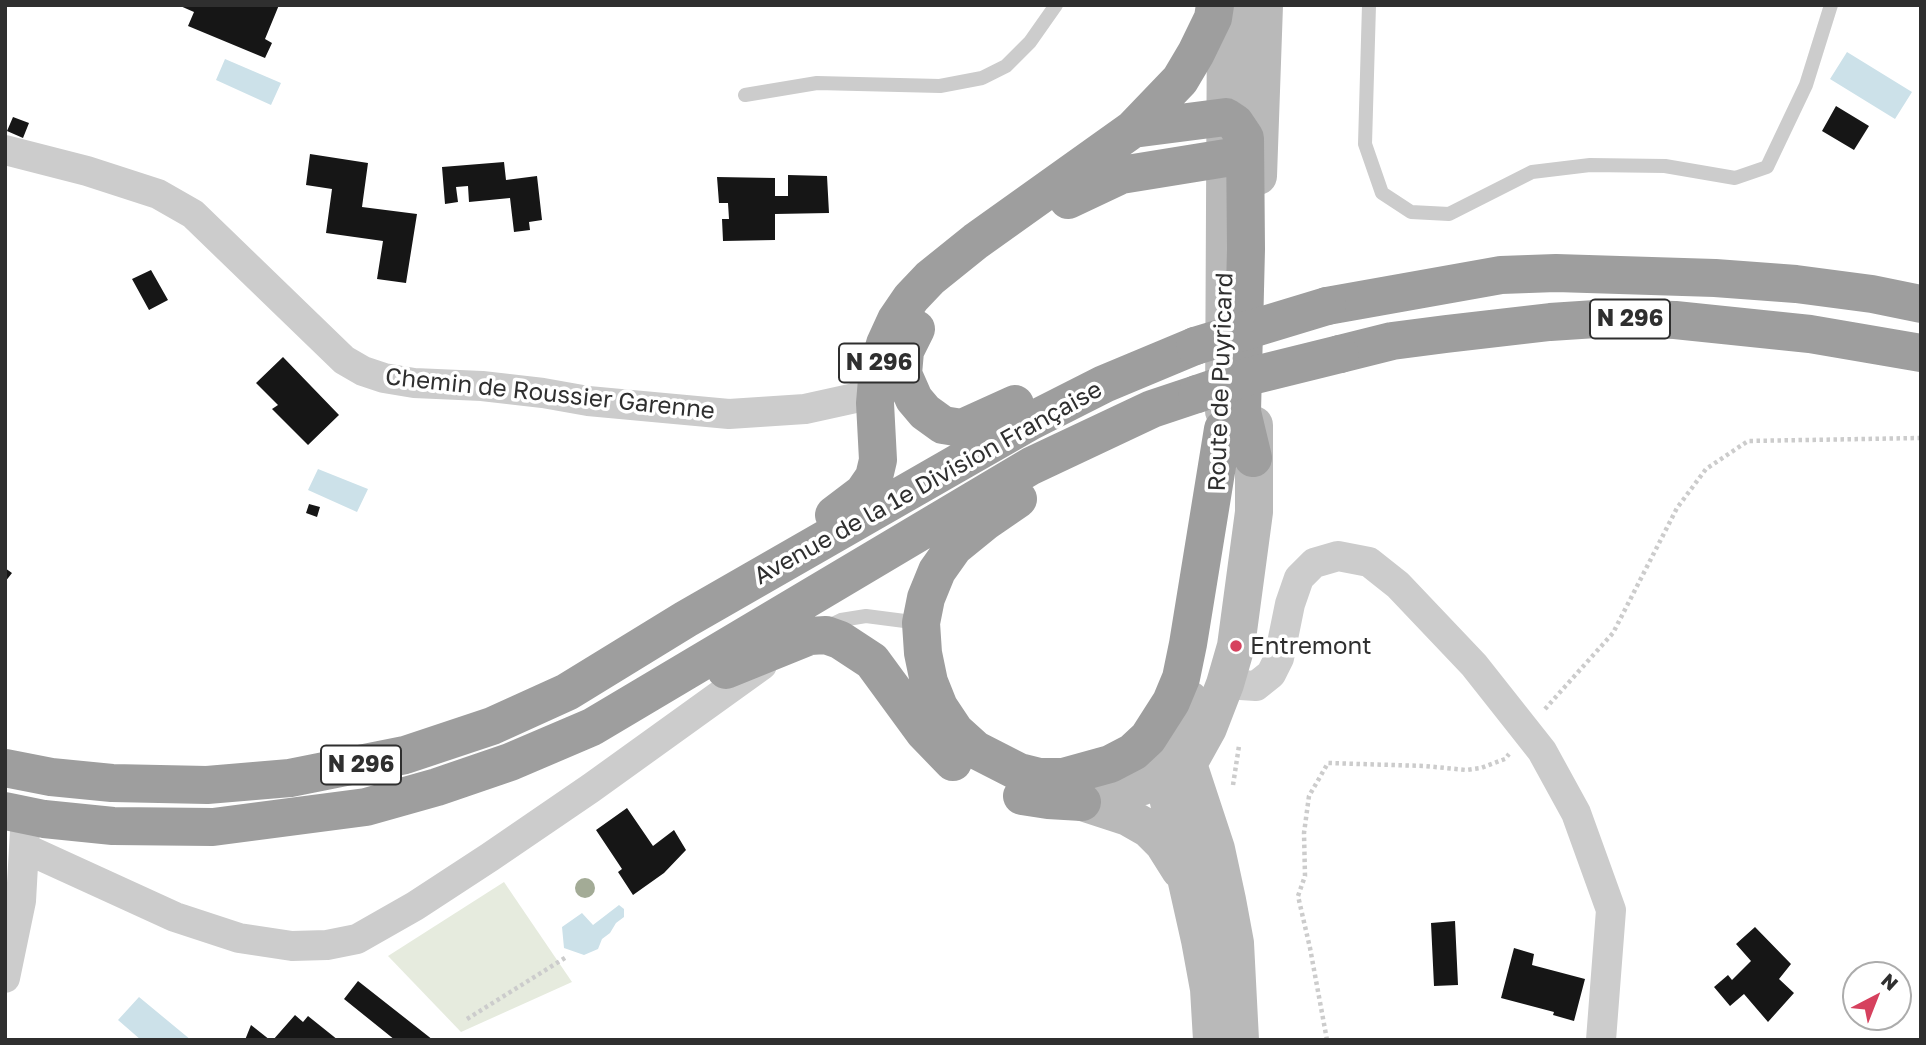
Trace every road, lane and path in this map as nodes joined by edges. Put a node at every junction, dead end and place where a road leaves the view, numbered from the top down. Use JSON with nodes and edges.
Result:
{"nodes":[{"id":1,"x":1056,"y":5,"type":"edge"},
{"id":2,"x":1214,"y":5,"type":"edge"},
{"id":3,"x":1226,"y":5,"type":"edge"},
{"id":4,"x":1248,"y":5,"type":"edge"},
{"id":5,"x":1264,"y":5,"type":"edge"},
{"id":6,"x":1369,"y":5,"type":"edge"},
{"id":7,"x":1831,"y":5,"type":"edge"},
{"id":8,"x":745,"y":95,"type":"dead end"},
{"id":9,"x":1133,"y":129,"type":"junction"},
{"id":10,"x":1232,"y":138,"type":"junction"},
{"id":11,"x":5,"y":150,"type":"edge"},
{"id":12,"x":1921,"y":304,"type":"edge"},
{"id":13,"x":1195,"y":337,"type":"junction"},
{"id":14,"x":1921,"y":353,"type":"edge"},
{"id":15,"x":890,"y":373,"type":"junction"},
{"id":16,"x":1152,"y":409,"type":"junction"},
{"id":17,"x":1921,"y":438,"type":"edge"},
{"id":18,"x":1233,"y":451,"type":"junction"},
{"id":19,"x":686,"y":619,"type":"junction"},
{"id":20,"x":921,"y":623,"type":"junction"},
{"id":21,"x":790,"y":643,"type":"junction"},
{"id":22,"x":1225,"y":684,"type":"junction"},
{"id":23,"x":592,"y":727,"type":"junction"},
{"id":24,"x":1525,"y":730,"type":"junction"},
{"id":25,"x":1166,"y":757,"type":"junction"},
{"id":26,"x":5,"y":768,"type":"edge"},
{"id":27,"x":1083,"y":802,"type":"junction"},
{"id":28,"x":18,"y":825,"type":"edge"},
{"id":29,"x":1186,"y":880,"type":"junction"},
{"id":30,"x":568,"y":956,"type":"dead end"},
{"id":31,"x":5,"y":978,"type":"edge"},
{"id":32,"x":467,"y":1019,"type":"dead end"},
{"id":33,"x":1212,"y":1040,"type":"edge"},
{"id":34,"x":1241,"y":1040,"type":"edge"},
{"id":35,"x":1326,"y":1040,"type":"edge"},
{"id":36,"x":1601,"y":1040,"type":"edge"}],
"edges":[{"from":1,"to":8,"type":"lane"},
{"from":2,"to":9,"type":"highway"},
{"from":3,"to":10,"type":"main road","name":"Route de Puyricard"},
{"from":4,"to":10,"type":"main road"},
{"from":5,"to":18,"type":"main road","name":"Route de Puyricard"},
{"from":6,"to":7,"type":"lane"},
{"from":9,"to":10,"type":"highway","number":"N 296"},
{"from":9,"to":15,"type":"highway","number":"N 296"},
{"from":10,"to":15,"type":"highway"},
{"from":10,"to":18,"type":"main road","name":"Route de Puyricard"},
{"from":11,"to":15,"type":"street","name":"Chemin de Roussier Garenne"},
{"from":12,"to":13,"type":"highway","name":"Avenue de la 1e Division Française","number":"N 296","bridge":true},
{"from":13,"to":15,"type":"highway"},
{"from":13,"to":19,"type":"highway","name":"Avenue de la 1e Division Française","number":"N 296"},
{"from":14,"to":16,"type":"highway","name":"Avenue de la 1e Division Française","number":"N 296","bridge":true},
{"from":15,"to":19,"type":"highway","number":"N 296"},
{"from":16,"to":20,"type":"highway"},
{"from":16,"to":23,"type":"highway","name":"Avenue de la 1e Division Française","number":"N 296"},
{"from":17,"to":24,"type":"path"},
{"from":18,"to":22,"type":"main road"},
{"from":18,"to":25,"type":"highway"},
{"from":19,"to":26,"type":"highway","name":"Avenue de la 1e Division Française","number":"N 296"},
{"from":20,"to":21,"type":"lane"},
{"from":20,"to":25,"type":"highway"},
{"from":21,"to":23,"type":"highway"},
{"from":21,"to":27,"type":"highway"},
{"from":21,"to":28,"type":"street"},
{"from":22,"to":24,"type":"street"},
{"from":22,"to":25,"type":"main road"},
{"from":23,"to":28,"type":"highway","name":"Avenue de la 1e Division Française","number":"N 296"},
{"from":24,"to":35,"type":"path"},
{"from":24,"to":36,"type":"street"},
{"from":25,"to":27,"type":"main road"},
{"from":25,"to":29,"type":"main road"},
{"from":25,"to":34,"type":"main road"},
{"from":27,"to":29,"type":"main road"},
{"from":28,"to":31,"type":"street"},
{"from":29,"to":33,"type":"main road"},
{"from":30,"to":32,"type":"path"}]}
